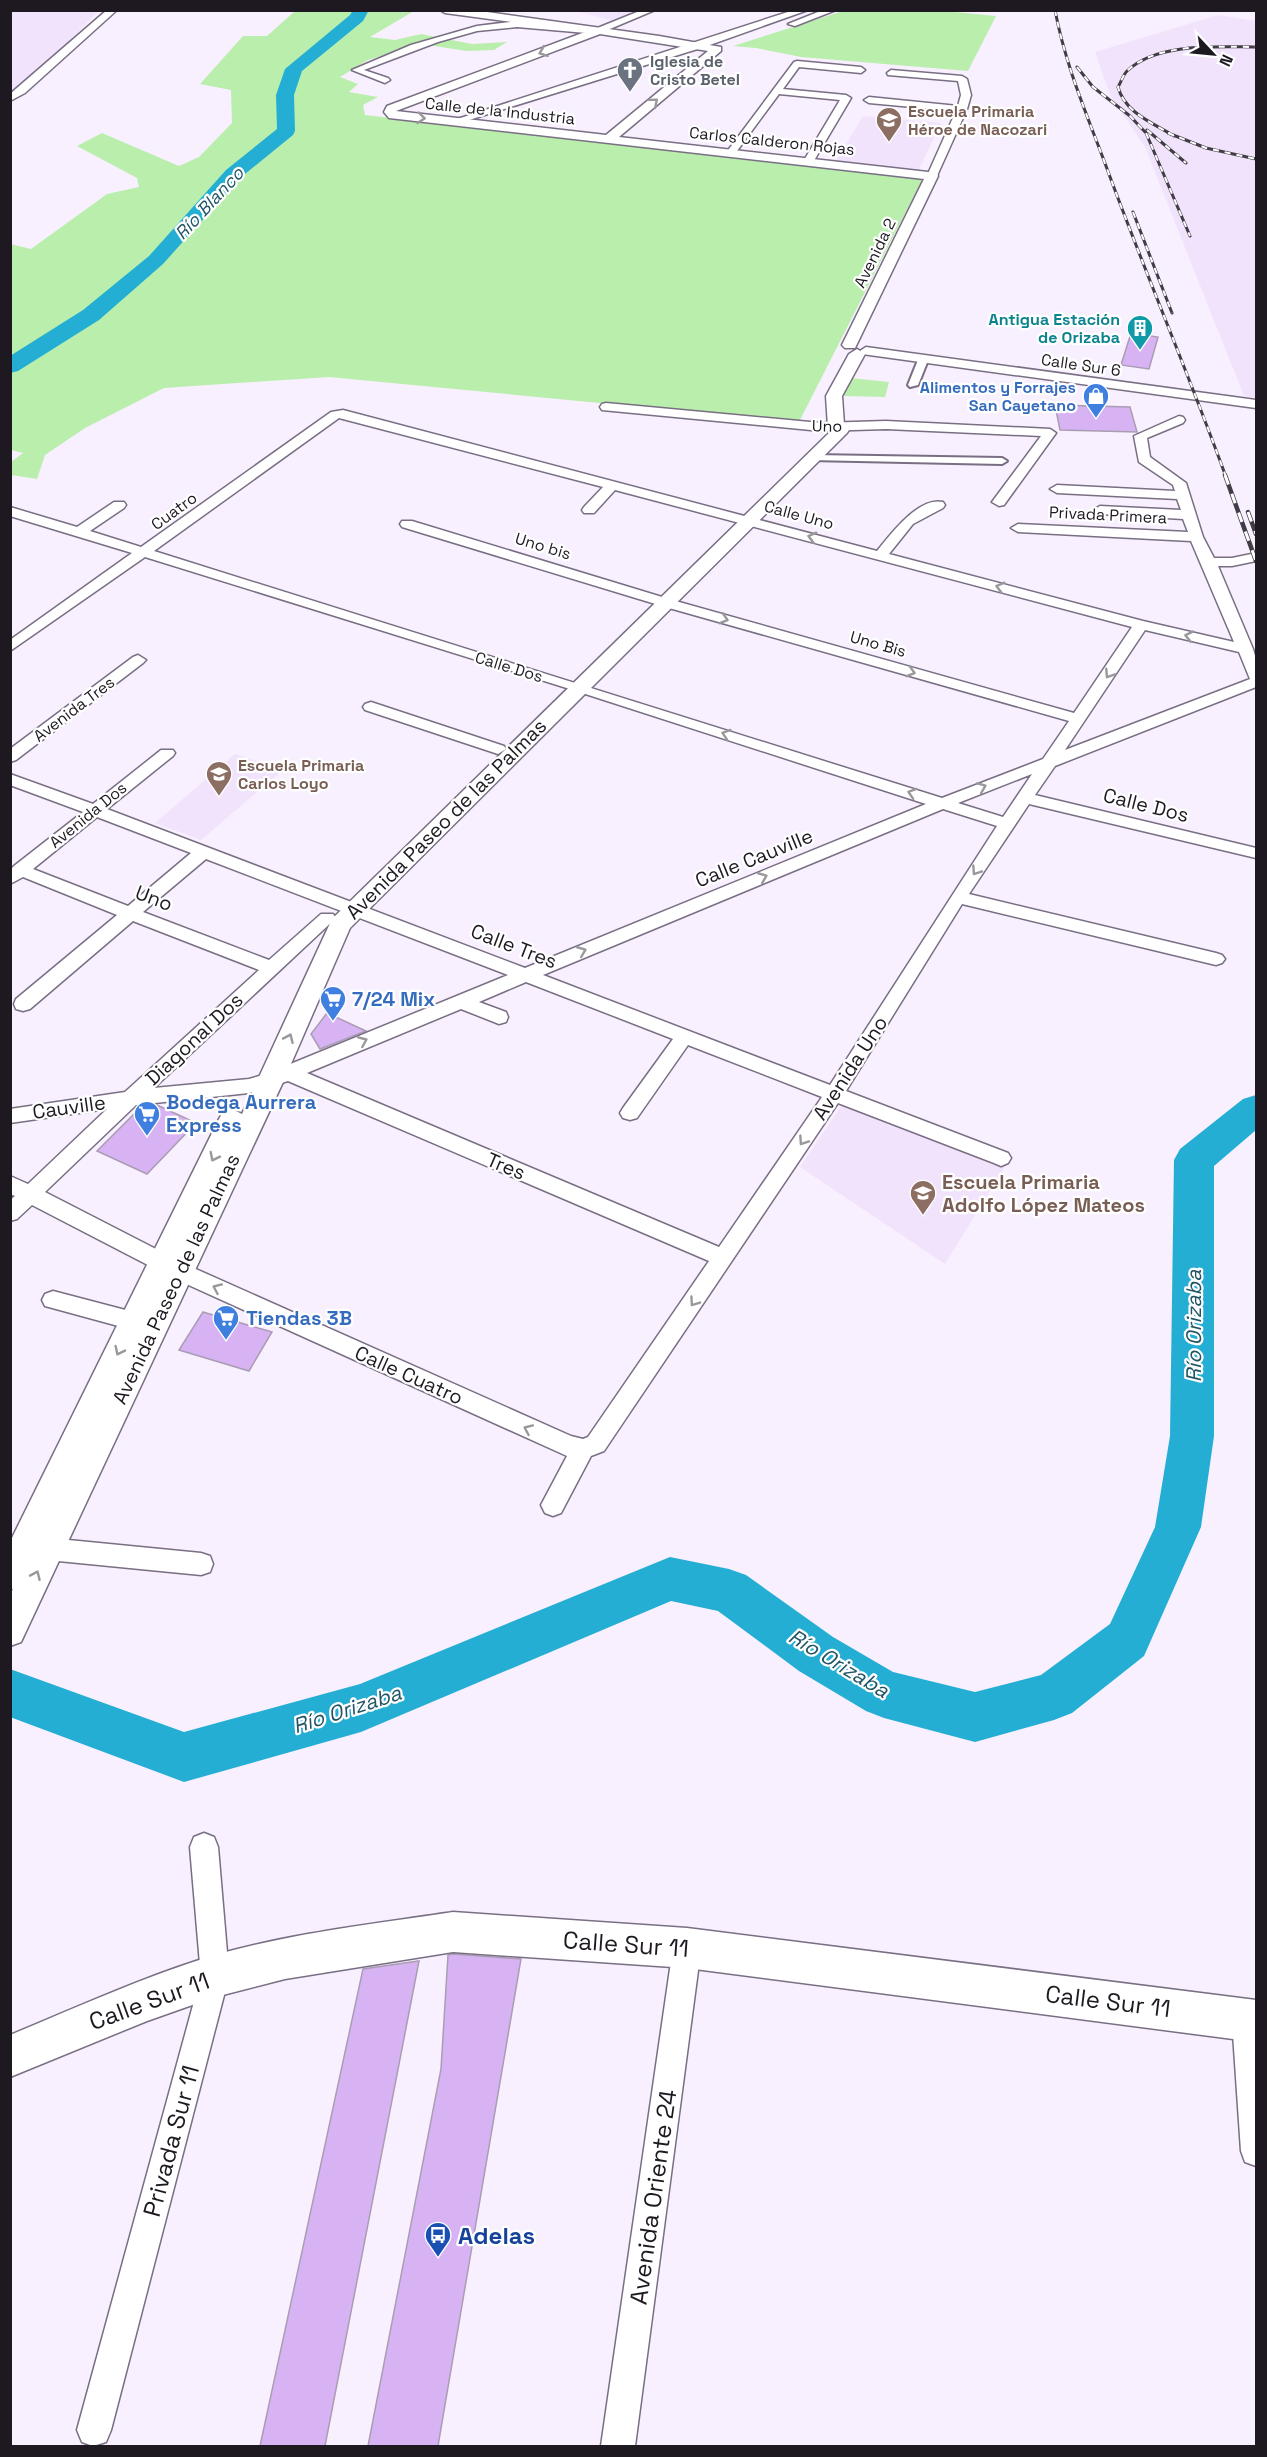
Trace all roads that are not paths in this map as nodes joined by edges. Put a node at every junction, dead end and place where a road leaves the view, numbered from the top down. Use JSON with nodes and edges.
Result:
{"nodes":[{"id":1,"x":112,"y":10,"type":"edge"},
{"id":2,"x":445,"y":10,"type":"edge"},
{"id":3,"x":525,"y":10,"type":"edge"},
{"id":4,"x":651,"y":10,"type":"edge"},
{"id":5,"x":804,"y":10,"type":"edge"},
{"id":6,"x":832,"y":10,"type":"edge"},
{"id":7,"x":502,"y":19,"type":"junction"},
{"id":8,"x":594,"y":30,"type":"junction"},
{"id":9,"x":701,"y":45,"type":"junction"},
{"id":10,"x":717,"y":49,"type":"junction"},
{"id":11,"x":861,"y":70,"type":"dead end"},
{"id":12,"x":891,"y":73,"type":"dead end"},
{"id":13,"x":385,"y":80,"type":"dead end"},
{"id":14,"x":776,"y":91,"type":"junction"},
{"id":15,"x":10,"y":98,"type":"edge"},
{"id":16,"x":869,"y":100,"type":"dead end"},
{"id":17,"x":962,"y":110,"type":"junction"},
{"id":18,"x":453,"y":122,"type":"junction"},
{"id":19,"x":609,"y":139,"type":"junction"},
{"id":20,"x":732,"y":153,"type":"junction"},
{"id":21,"x":808,"y":162,"type":"junction"},
{"id":22,"x":932,"y":176,"type":"junction"},
{"id":23,"x":855,"y":351,"type":"junction"},
{"id":24,"x":922,"y":360,"type":"junction"},
{"id":25,"x":913,"y":385,"type":"dead end"},
{"id":26,"x":1257,"y":404,"type":"edge"},
{"id":27,"x":606,"y":407,"type":"dead end"},
{"id":28,"x":344,"y":414,"type":"joint"},
{"id":29,"x":1179,"y":420,"type":"dead end"},
{"id":30,"x":828,"y":427,"type":"junction"},
{"id":31,"x":813,"y":458,"type":"junction"},
{"id":32,"x":1002,"y":461,"type":"dead end"},
{"id":33,"x":613,"y":484,"type":"junction"},
{"id":34,"x":1058,"y":489,"type":"dead end"},
{"id":35,"x":1183,"y":495,"type":"junction"},
{"id":36,"x":999,"y":502,"type":"dead end"},
{"id":37,"x":118,"y":505,"type":"dead end"},
{"id":38,"x":938,"y":505,"type":"dead end"},
{"id":39,"x":589,"y":510,"type":"dead end"},
{"id":40,"x":1100,"y":510,"type":"dead end"},
{"id":41,"x":10,"y":512,"type":"edge"},
{"id":42,"x":1190,"y":515,"type":"junction"},
{"id":43,"x":744,"y":519,"type":"junction"},
{"id":44,"x":407,"y":524,"type":"dead end"},
{"id":45,"x":1018,"y":528,"type":"dead end"},
{"id":46,"x":78,"y":533,"type":"junction"},
{"id":47,"x":1196,"y":537,"type":"junction"},
{"id":48,"x":143,"y":553,"type":"junction"},
{"id":49,"x":881,"y":555,"type":"junction"},
{"id":50,"x":1257,"y":557,"type":"edge"},
{"id":51,"x":1209,"y":562,"type":"junction"},
{"id":52,"x":662,"y":601,"type":"junction"},
{"id":53,"x":1141,"y":625,"type":"junction"},
{"id":54,"x":18,"y":634,"type":"edge"},
{"id":55,"x":10,"y":647,"type":"edge"},
{"id":56,"x":1246,"y":649,"type":"junction"},
{"id":57,"x":138,"y":660,"type":"dead end"},
{"id":58,"x":1257,"y":676,"type":"edge"},
{"id":59,"x":1257,"y":682,"type":"edge"},
{"id":60,"x":572,"y":686,"type":"junction"},
{"id":61,"x":371,"y":707,"type":"dead end"},
{"id":62,"x":1079,"y":719,"type":"junction"},
{"id":63,"x":498,"y":749,"type":"junction"},
{"id":64,"x":167,"y":753,"type":"dead end"},
{"id":65,"x":10,"y":757,"type":"edge"},
{"id":66,"x":1052,"y":759,"type":"junction"},
{"id":67,"x":10,"y":779,"type":"edge"},
{"id":68,"x":1026,"y":798,"type":"junction"},
{"id":69,"x":943,"y":803,"type":"junction"},
{"id":70,"x":94,"y":810,"type":"junction"},
{"id":71,"x":1007,"y":824,"type":"junction"},
{"id":72,"x":204,"y":851,"type":"junction"},
{"id":73,"x":1257,"y":853,"type":"edge"},
{"id":74,"x":15,"y":874,"type":"edge"},
{"id":75,"x":958,"y":897,"type":"junction"},
{"id":76,"x":340,"y":909,"type":"junction"},
{"id":77,"x":132,"y":913,"type":"junction"},
{"id":78,"x":1216,"y":959,"type":"dead end"},
{"id":79,"x":271,"y":968,"type":"junction"},
{"id":80,"x":523,"y":975,"type":"junction"},
{"id":81,"x":458,"y":1001,"type":"junction"},
{"id":82,"x":23,"y":1004,"type":"dead end"},
{"id":83,"x":499,"y":1017,"type":"dead end"},
{"id":84,"x":685,"y":1036,"type":"junction"},
{"id":85,"x":269,"y":1080,"type":"junction"},
{"id":86,"x":834,"y":1094,"type":"junction"},
{"id":87,"x":131,"y":1098,"type":"junction"},
{"id":88,"x":630,"y":1113,"type":"dead end"},
{"id":89,"x":10,"y":1116,"type":"edge"},
{"id":90,"x":1001,"y":1158,"type":"dead end"},
{"id":91,"x":10,"y":1184,"type":"edge"},
{"id":92,"x":30,"y":1194,"type":"junction"},
{"id":93,"x":10,"y":1213,"type":"edge"},
{"id":94,"x":724,"y":1258,"type":"junction"},
{"id":95,"x":171,"y":1266,"type":"junction"},
{"id":96,"x":53,"y":1300,"type":"dead end"},
{"id":97,"x":133,"y":1321,"type":"junction"},
{"id":98,"x":583,"y":1449,"type":"junction"},
{"id":99,"x":553,"y":1505,"type":"dead end"},
{"id":100,"x":48,"y":1549,"type":"junction"},
{"id":101,"x":201,"y":1564,"type":"dead end"},
{"id":102,"x":10,"y":1576,"type":"edge"},
{"id":103,"x":11,"y":1630,"type":"edge"},
{"id":104,"x":204,"y":1847,"type":"dead end"},
{"id":105,"x":687,"y":1948,"type":"junction"},
{"id":106,"x":215,"y":1976,"type":"junction"},
{"id":107,"x":1252,"y":2020,"type":"edge"},
{"id":108,"x":10,"y":2056,"type":"edge"},
{"id":109,"x":1257,"y":2151,"type":"edge"},
{"id":110,"x":94,"y":2430,"type":"dead end"},
{"id":111,"x":618,"y":2446,"type":"edge"}],
"edges":[{"from":1,"to":15,"type":"street"},
{"from":2,"to":7,"type":"street"},
{"from":3,"to":7,"type":"street"},
{"from":4,"to":8,"type":"street"},
{"from":5,"to":9,"type":"street"},
{"from":6,"to":10,"type":"street"},
{"from":7,"to":8,"type":"street"},
{"from":8,"to":9,"type":"street"},
{"from":8,"to":13,"type":"street"},
{"from":8,"to":18,"type":"street","name":"Calle de la Industria","one_way":true},
{"from":9,"to":10,"type":"street"},
{"from":9,"to":18,"type":"street"},
{"from":19,"to":10,"type":"street","one_way":true},
{"from":11,"to":14,"type":"street"},
{"from":12,"to":17,"type":"street"},
{"from":14,"to":20,"type":"street"},
{"from":14,"to":21,"type":"street"},
{"from":16,"to":17,"type":"street"},
{"from":17,"to":22,"type":"street"},
{"from":18,"to":19,"type":"street","name":"Calle de la Industria"},
{"from":19,"to":20,"type":"street","name":"Carlos Calderon Rojas"},
{"from":20,"to":21,"type":"street","name":"Carlos Calderon Rojas"},
{"from":21,"to":22,"type":"street","name":"Carlos Calderon Rojas"},
{"from":22,"to":23,"type":"street","name":"Avenida 2"},
{"from":23,"to":24,"type":"street","name":"Calle Sur 6"},
{"from":23,"to":30,"type":"street"},
{"from":24,"to":25,"type":"street"},
{"from":24,"to":26,"type":"street","name":"Calle Sur 6"},
{"from":27,"to":30,"type":"street","name":"Uno"},
{"from":28,"to":33,"type":"street","name":"Calle Uno"},
{"from":28,"to":48,"type":"street","name":"Cuatro"},
{"from":29,"to":35,"type":"street"},
{"from":30,"to":31,"type":"street","name":"Avenida Paseo de las Palmas"},
{"from":30,"to":36,"type":"street","name":"Uno"},
{"from":30,"to":43,"type":"street","name":"Avenida Paseo de las Palmas"},
{"from":31,"to":32,"type":"street"},
{"from":31,"to":43,"type":"street","name":"Avenida Paseo de las Palmas"},
{"from":33,"to":39,"type":"street"},
{"from":33,"to":43,"type":"street","name":"Calle Uno"},
{"from":34,"to":35,"type":"street"},
{"from":35,"to":42,"type":"street"},
{"from":37,"to":46,"type":"street"},
{"from":38,"to":49,"type":"street"},
{"from":40,"to":42,"type":"street"},
{"from":41,"to":46,"type":"street","name":"Calle Dos"},
{"from":42,"to":47,"type":"street"},
{"from":49,"to":43,"type":"street","name":"Calle Uno","one_way":true},
{"from":43,"to":52,"type":"street","name":"Avenida Paseo de las Palmas"},
{"from":44,"to":52,"type":"street","name":"Uno bis"},
{"from":45,"to":47,"type":"street","name":"Privada Primera"},
{"from":46,"to":48,"type":"street","name":"Calle Dos"},
{"from":47,"to":51,"type":"street"},
{"from":48,"to":54,"type":"street","name":"Cuatro"},
{"from":48,"to":60,"type":"street","name":"Calle Dos"},
{"from":53,"to":49,"type":"street","name":"Calle Uno","one_way":true},
{"from":50,"to":51,"type":"street"},
{"from":51,"to":56,"type":"street"},
{"from":52,"to":60,"type":"street","name":"Avenida Paseo de las Palmas"},
{"from":52,"to":62,"type":"street","name":"Uno Bis","one_way":true},
{"from":56,"to":53,"type":"street","name":"Calle Uno","one_way":true},
{"from":53,"to":62,"type":"street","name":"Avenida Uno","one_way":true},
{"from":54,"to":55,"type":"street","name":"Cuatro"},
{"from":56,"to":58,"type":"street"},
{"from":57,"to":65,"type":"street","name":"Avenida Tres"},
{"from":59,"to":66,"type":"street","name":"Calle Cauville"},
{"from":60,"to":63,"type":"street","name":"Avenida Paseo de las Palmas"},
{"from":69,"to":60,"type":"street","name":"Calle Dos","one_way":true},
{"from":60,"to":76,"type":"street","name":"Avenida Paseo de las Palmas"},
{"from":61,"to":63,"type":"street"},
{"from":62,"to":66,"type":"street","name":"Avenida Uno"},
{"from":63,"to":76,"type":"street","name":"Avenida Paseo de las Palmas"},
{"from":64,"to":70,"type":"street","name":"Avenida Dos"},
{"from":66,"to":68,"type":"street","name":"Avenida Uno"},
{"from":69,"to":66,"type":"street","name":"Calle Cauville","one_way":true},
{"from":67,"to":70,"type":"street","name":"Calle Tres"},
{"from":68,"to":71,"type":"street","name":"Avenida Uno"},
{"from":68,"to":73,"type":"street","name":"Calle Dos"},
{"from":69,"to":71,"type":"street","name":"Calle Dos"},
{"from":80,"to":69,"type":"street","name":"Calle Cauville","one_way":true},
{"from":70,"to":72,"type":"street","name":"Calle Tres"},
{"from":70,"to":74,"type":"street","name":"Avenida Dos"},
{"from":71,"to":75,"type":"street","name":"Avenida Uno","one_way":true},
{"from":72,"to":76,"type":"street","name":"Calle Tres"},
{"from":72,"to":77,"type":"street"},
{"from":74,"to":77,"type":"street","name":"Uno"},
{"from":75,"to":78,"type":"street"},
{"from":75,"to":86,"type":"street","name":"Avenida Uno"},
{"from":76,"to":79,"type":"street","name":"Diagonal Dos"},
{"from":76,"to":80,"type":"street","name":"Calle Tres"},
{"from":76,"to":85,"type":"street","name":"Avenida Paseo de las Palmas"},
{"from":77,"to":79,"type":"street","name":"Uno"},
{"from":77,"to":82,"type":"street"},
{"from":79,"to":87,"type":"street","name":"Diagonal Dos"},
{"from":80,"to":81,"type":"street","name":"Calle Cauville"},
{"from":80,"to":84,"type":"street","name":"Calle Tres"},
{"from":81,"to":83,"type":"street"},
{"from":85,"to":81,"type":"street","name":"Calle Cauville","one_way":true},
{"from":84,"to":86,"type":"street","name":"Calle Tres"},
{"from":84,"to":88,"type":"street"},
{"from":85,"to":87,"type":"street","name":"Cauville"},
{"from":85,"to":94,"type":"street","name":"Tres"},
{"from":85,"to":95,"type":"street","name":"Avenida Paseo de las Palmas"},
{"from":86,"to":90,"type":"street","name":"Calle Tres"},
{"from":86,"to":94,"type":"street","name":"Avenida Uno","one_way":true},
{"from":87,"to":89,"type":"street","name":"Cauville"},
{"from":87,"to":92,"type":"street","name":"Diagonal Dos"},
{"from":91,"to":92,"type":"street","name":"Calle Cuatro"},
{"from":92,"to":93,"type":"street","name":"Diagonal Dos"},
{"from":92,"to":95,"type":"street","name":"Calle Cuatro"},
{"from":94,"to":98,"type":"street","name":"Avenida Uno","one_way":true},
{"from":95,"to":97,"type":"street","name":"Avenida Paseo de las Palmas"},
{"from":98,"to":95,"type":"street","name":"Calle Cuatro","one_way":true},
{"from":95,"to":100,"type":"street","name":"Avenida Paseo de las Palmas"},
{"from":96,"to":97,"type":"street"},
{"from":97,"to":102,"type":"street","name":"Avenida Paseo de las Palmas","one_way":true},
{"from":98,"to":99,"type":"street","name":"Avenida Uno"},
{"from":100,"to":101,"type":"street"},
{"from":103,"to":100,"type":"street","name":"Avenida Paseo de las Palmas","one_way":true},
{"from":104,"to":106,"type":"street","name":"Privada Sur 11"},
{"from":105,"to":106,"type":"main road","name":"Calle Sur 11"},
{"from":105,"to":107,"type":"main road","name":"Calle Sur 11"},
{"from":105,"to":111,"type":"street","name":"Avenida Oriente 24"},
{"from":106,"to":108,"type":"main road","name":"Calle Sur 11"},
{"from":106,"to":110,"type":"street","name":"Privada Sur 11"},
{"from":107,"to":109,"type":"street"}]}
